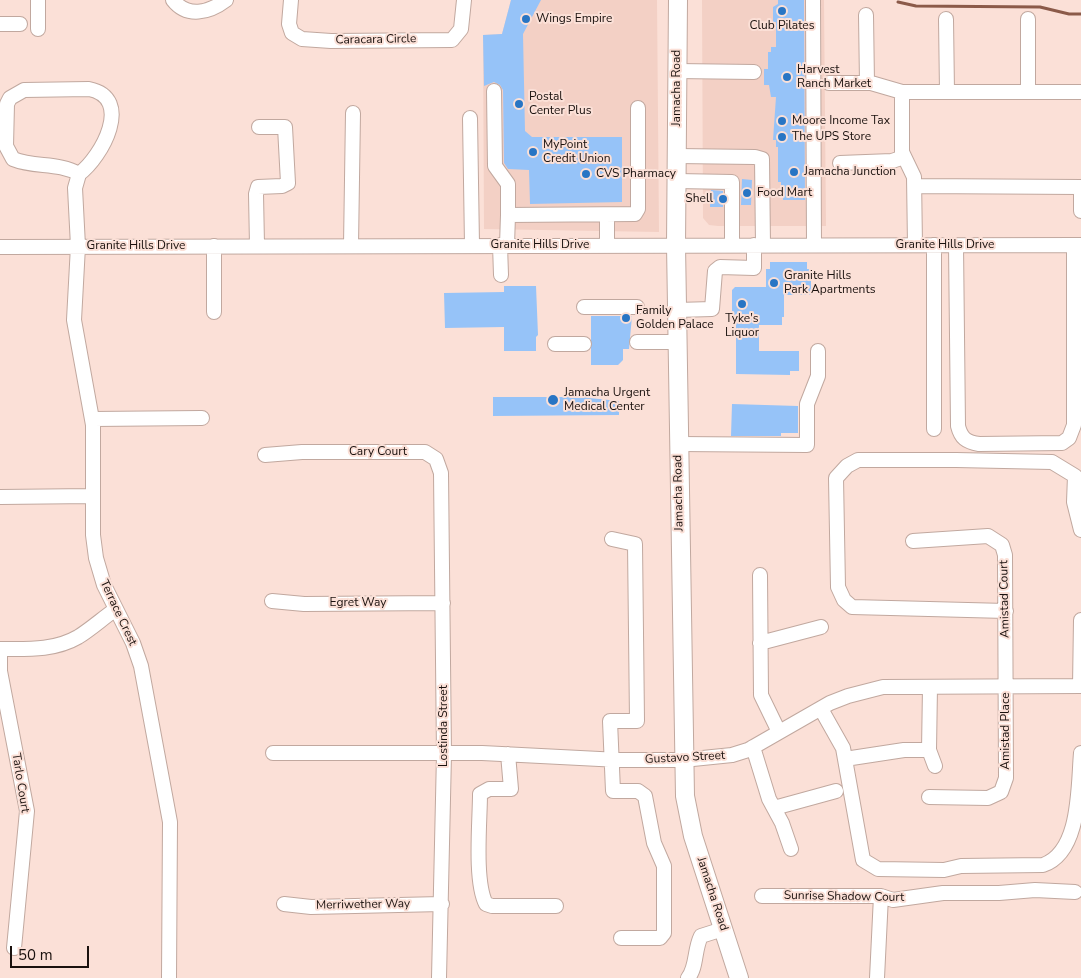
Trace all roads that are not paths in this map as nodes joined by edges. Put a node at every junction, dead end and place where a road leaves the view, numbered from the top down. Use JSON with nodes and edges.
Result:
{"nodes":[{"id":1,"x":38,"y":0,"type":"edge"},
{"id":2,"x":174,"y":0,"type":"edge"},
{"id":3,"x":226,"y":0,"type":"edge"},
{"id":4,"x":291,"y":0,"type":"edge"},
{"id":5,"x":464,"y":0,"type":"edge"},
{"id":6,"x":678,"y":0,"type":"edge"},
{"id":7,"x":813,"y":0,"type":"edge"},
{"id":8,"x":866,"y":16,"type":"dead end"},
{"id":9,"x":946,"y":19,"type":"dead end"},
{"id":10,"x":1028,"y":19,"type":"dead end"},
{"id":11,"x":0,"y":24,"type":"edge"},
{"id":12,"x":20,"y":24,"type":"dead end"},
{"id":13,"x":38,"y":29,"type":"dead end"},
{"id":14,"x":678,"y":71,"type":"junction"},
{"id":15,"x":754,"y":72,"type":"dead end"},
{"id":16,"x":829,"y":83,"type":"dead end"},
{"id":17,"x":867,"y":83,"type":"junction"},
{"id":18,"x":494,"y":91,"type":"dead end"},
{"id":19,"x":902,"y":92,"type":"junction"},
{"id":20,"x":948,"y":92,"type":"junction"},
{"id":21,"x":1028,"y":92,"type":"junction"},
{"id":22,"x":1081,"y":92,"type":"edge"},
{"id":23,"x":638,"y":108,"type":"dead end"},
{"id":24,"x":353,"y":113,"type":"dead end"},
{"id":25,"x":470,"y":118,"type":"dead end"},
{"id":26,"x":259,"y":127,"type":"dead end"},
{"id":27,"x":677,"y":156,"type":"junction"},
{"id":28,"x":904,"y":157,"type":"junction"},
{"id":29,"x":840,"y":163,"type":"dead end"},
{"id":30,"x":79,"y":174,"type":"junction"},
{"id":31,"x":676,"y":181,"type":"junction"},
{"id":32,"x":915,"y":186,"type":"junction"},
{"id":33,"x":1081,"y":187,"type":"edge"},
{"id":34,"x":1081,"y":194,"type":"edge"},
{"id":35,"x":1081,"y":211,"type":"edge"},
{"id":36,"x":508,"y":215,"type":"junction"},
{"id":37,"x":607,"y":215,"type":"junction"},
{"id":38,"x":257,"y":245,"type":"junction"},
{"id":39,"x":351,"y":245,"type":"junction"},
{"id":40,"x":472,"y":245,"type":"junction"},
{"id":41,"x":504,"y":245,"type":"junction"},
{"id":42,"x":607,"y":245,"type":"junction"},
{"id":43,"x":676,"y":245,"type":"junction"},
{"id":44,"x":732,"y":245,"type":"junction"},
{"id":45,"x":759,"y":245,"type":"junction"},
{"id":46,"x":814,"y":245,"type":"junction"},
{"id":47,"x":915,"y":245,"type":"junction"},
{"id":48,"x":934,"y":245,"type":"junction"},
{"id":49,"x":956,"y":245,"type":"junction"},
{"id":50,"x":1078,"y":245,"type":"edge"},
{"id":51,"x":78,"y":246,"type":"junction"},
{"id":52,"x":214,"y":246,"type":"junction"},
{"id":53,"x":0,"y":247,"type":"edge"},
{"id":54,"x":501,"y":275,"type":"dead end"},
{"id":55,"x":584,"y":307,"type":"dead end"},
{"id":56,"x":636,"y":307,"type":"dead end"},
{"id":57,"x":677,"y":310,"type":"junction"},
{"id":58,"x":214,"y":312,"type":"dead end"},
{"id":59,"x":637,"y":342,"type":"dead end"},
{"id":60,"x":677,"y":342,"type":"junction"},
{"id":61,"x":555,"y":344,"type":"dead end"},
{"id":62,"x":584,"y":344,"type":"dead end"},
{"id":63,"x":818,"y":351,"type":"dead end"},
{"id":64,"x":93,"y":418,"type":"junction"},
{"id":65,"x":202,"y":418,"type":"dead end"},
{"id":66,"x":934,"y":429,"type":"dead end"},
{"id":67,"x":679,"y":444,"type":"junction"},
{"id":68,"x":265,"y":454,"type":"dead end"},
{"id":69,"x":441,"y":474,"type":"joint"},
{"id":70,"x":92,"y":496,"type":"junction"},
{"id":71,"x":0,"y":497,"type":"edge"},
{"id":72,"x":1081,"y":530,"type":"edge"},
{"id":73,"x":612,"y":539,"type":"dead end"},
{"id":74,"x":913,"y":541,"type":"dead end"},
{"id":75,"x":760,"y":575,"type":"dead end"},
{"id":76,"x":272,"y":602,"type":"dead end"},
{"id":77,"x":443,"y":603,"type":"junction"},
{"id":78,"x":116,"y":609,"type":"junction"},
{"id":79,"x":1006,"y":611,"type":"junction"},
{"id":80,"x":1081,"y":620,"type":"edge"},
{"id":81,"x":821,"y":627,"type":"dead end"},
{"id":82,"x":760,"y":643,"type":"junction"},
{"id":83,"x":0,"y":649,"type":"edge"},
{"id":84,"x":1006,"y":686,"type":"junction"},
{"id":85,"x":1080,"y":686,"type":"edge"},
{"id":86,"x":930,"y":687,"type":"junction"},
{"id":87,"x":821,"y":708,"type":"junction"},
{"id":88,"x":779,"y":732,"type":"junction"},
{"id":89,"x":753,"y":747,"type":"junction"},
{"id":90,"x":929,"y":750,"type":"junction"},
{"id":91,"x":1081,"y":752,"type":"edge"},
{"id":92,"x":273,"y":753,"type":"dead end"},
{"id":93,"x":444,"y":754,"type":"junction"},
{"id":94,"x":508,"y":754,"type":"junction"},
{"id":95,"x":846,"y":759,"type":"junction"},
{"id":96,"x":610,"y":760,"type":"junction"},
{"id":97,"x":683,"y":760,"type":"junction"},
{"id":98,"x":935,"y":766,"type":"dead end"},
{"id":99,"x":836,"y":791,"type":"dead end"},
{"id":100,"x":929,"y":797,"type":"dead end"},
{"id":101,"x":774,"y":808,"type":"junction"},
{"id":102,"x":791,"y":849,"type":"dead end"},
{"id":103,"x":1075,"y":892,"type":"dead end"},
{"id":104,"x":762,"y":896,"type":"dead end"},
{"id":105,"x":881,"y":896,"type":"junction"},
{"id":106,"x":284,"y":904,"type":"dead end"},
{"id":107,"x":442,"y":904,"type":"junction"},
{"id":108,"x":556,"y":906,"type":"dead end"},
{"id":109,"x":723,"y":929,"type":"junction"},
{"id":110,"x":621,"y":938,"type":"dead end"},
{"id":111,"x":14,"y":948,"type":"dead end"},
{"id":112,"x":169,"y":978,"type":"edge"},
{"id":113,"x":439,"y":978,"type":"edge"},
{"id":114,"x":688,"y":978,"type":"edge"},
{"id":115,"x":739,"y":978,"type":"edge"},
{"id":116,"x":877,"y":978,"type":"edge"}],
"edges":[{"from":1,"to":13,"type":"street"},
{"from":2,"to":3,"type":"street"},
{"from":4,"to":5,"type":"street","name":"Caracara Circle"},
{"from":6,"to":14,"type":"main road","name":"Jamacha Road"},
{"from":7,"to":46,"type":"street"},
{"from":8,"to":17,"type":"street"},
{"from":9,"to":20,"type":"street"},
{"from":10,"to":21,"type":"street"},
{"from":11,"to":12,"type":"street"},
{"from":14,"to":15,"type":"street"},
{"from":14,"to":27,"type":"main road","name":"Jamacha Road"},
{"from":16,"to":17,"type":"street"},
{"from":17,"to":19,"type":"street"},
{"from":18,"to":36,"type":"street"},
{"from":19,"to":20,"type":"street"},
{"from":19,"to":28,"type":"street"},
{"from":20,"to":21,"type":"street"},
{"from":21,"to":22,"type":"street"},
{"from":23,"to":37,"type":"street"},
{"from":24,"to":39,"type":"street"},
{"from":25,"to":40,"type":"street"},
{"from":26,"to":38,"type":"street"},
{"from":27,"to":31,"type":"main road","name":"Jamacha Road"},
{"from":27,"to":45,"type":"street"},
{"from":28,"to":29,"type":"street"},
{"from":28,"to":32,"type":"street"},
{"from":30,"to":30,"type":"street"},
{"from":30,"to":51,"type":"street","name":"Terrace Crest"},
{"from":31,"to":43,"type":"main road","name":"Jamacha Road"},
{"from":31,"to":44,"type":"street"},
{"from":32,"to":33,"type":"street"},
{"from":32,"to":47,"type":"street"},
{"from":34,"to":35,"type":"street"},
{"from":36,"to":37,"type":"street"},
{"from":36,"to":41,"type":"street"},
{"from":37,"to":42,"type":"street"},
{"from":38,"to":39,"type":"street","name":"Granite Hills Drive"},
{"from":38,"to":52,"type":"street","name":"Granite Hills Drive"},
{"from":39,"to":40,"type":"street","name":"Granite Hills Drive"},
{"from":40,"to":41,"type":"street","name":"Granite Hills Drive"},
{"from":41,"to":42,"type":"street","name":"Granite Hills Drive"},
{"from":41,"to":54,"type":"street"},
{"from":42,"to":43,"type":"street","name":"Granite Hills Drive"},
{"from":43,"to":44,"type":"street","name":"Granite Hills Drive"},
{"from":43,"to":57,"type":"main road","name":"Jamacha Road"},
{"from":44,"to":45,"type":"street","name":"Granite Hills Drive"},
{"from":45,"to":46,"type":"street","name":"Granite Hills Drive"},
{"from":45,"to":57,"type":"street"},
{"from":46,"to":47,"type":"street","name":"Granite Hills Drive"},
{"from":47,"to":48,"type":"street","name":"Granite Hills Drive"},
{"from":48,"to":49,"type":"street","name":"Granite Hills Drive"},
{"from":48,"to":66,"type":"street"},
{"from":49,"to":50,"type":"street","name":"Granite Hills Drive"},
{"from":49,"to":50,"type":"street"},
{"from":51,"to":52,"type":"street","name":"Granite Hills Drive"},
{"from":51,"to":53,"type":"street","name":"Granite Hills Drive"},
{"from":51,"to":64,"type":"street","name":"Terrace Crest"},
{"from":52,"to":58,"type":"street"},
{"from":55,"to":56,"type":"street"},
{"from":57,"to":60,"type":"main road","name":"Jamacha Road"},
{"from":59,"to":60,"type":"street"},
{"from":60,"to":67,"type":"main road","name":"Jamacha Road"},
{"from":61,"to":62,"type":"street"},
{"from":63,"to":67,"type":"street"},
{"from":64,"to":65,"type":"street"},
{"from":64,"to":70,"type":"street","name":"Terrace Crest"},
{"from":67,"to":97,"type":"main road","name":"Jamacha Road"},
{"from":68,"to":69,"type":"street","name":"Cary Court"},
{"from":69,"to":77,"type":"street","name":"Lostinda Street"},
{"from":70,"to":71,"type":"street"},
{"from":70,"to":78,"type":"street","name":"Terrace Crest"},
{"from":72,"to":79,"type":"street"},
{"from":73,"to":96,"type":"street"},
{"from":74,"to":79,"type":"street","name":"Amistad Court"},
{"from":75,"to":82,"type":"street"},
{"from":76,"to":77,"type":"street","name":"Egret Way"},
{"from":77,"to":93,"type":"street","name":"Lostinda Street"},
{"from":78,"to":83,"type":"street"},
{"from":78,"to":112,"type":"street","name":"Terrace Crest"},
{"from":79,"to":84,"type":"street","name":"Amistad Court"},
{"from":80,"to":85,"type":"street"},
{"from":81,"to":82,"type":"street"},
{"from":82,"to":88,"type":"street"},
{"from":83,"to":111,"type":"street","name":"Tarlo Court"},
{"from":84,"to":85,"type":"street","name":"Gustavo Street"},
{"from":84,"to":86,"type":"street","name":"Gustavo Street"},
{"from":84,"to":100,"type":"street","name":"Amistad Place"},
{"from":86,"to":87,"type":"street","name":"Gustavo Street"},
{"from":86,"to":90,"type":"street"},
{"from":87,"to":88,"type":"street","name":"Gustavo Street"},
{"from":87,"to":95,"type":"street"},
{"from":88,"to":89,"type":"street","name":"Gustavo Street"},
{"from":89,"to":97,"type":"street","name":"Gustavo Street"},
{"from":89,"to":101,"type":"street"},
{"from":90,"to":95,"type":"street"},
{"from":90,"to":98,"type":"street"},
{"from":91,"to":95,"type":"street"},
{"from":92,"to":93,"type":"street","name":"Gustavo Street"},
{"from":93,"to":94,"type":"street","name":"Gustavo Street"},
{"from":93,"to":107,"type":"street","name":"Lostinda Street"},
{"from":94,"to":96,"type":"street","name":"Gustavo Street"},
{"from":94,"to":108,"type":"street"},
{"from":96,"to":97,"type":"street","name":"Gustavo Street"},
{"from":96,"to":110,"type":"street"},
{"from":97,"to":109,"type":"main road","name":"Jamacha Road"},
{"from":99,"to":101,"type":"street"},
{"from":101,"to":102,"type":"street"},
{"from":103,"to":105,"type":"street","name":"Sunrise Shadow Court"},
{"from":104,"to":105,"type":"street","name":"Sunrise Shadow Court"},
{"from":105,"to":116,"type":"street"},
{"from":106,"to":107,"type":"street","name":"Merriwether Way"},
{"from":107,"to":113,"type":"street","name":"Lostinda Street"},
{"from":109,"to":114,"type":"street"},
{"from":109,"to":115,"type":"main road","name":"Jamacha Road"}]}
